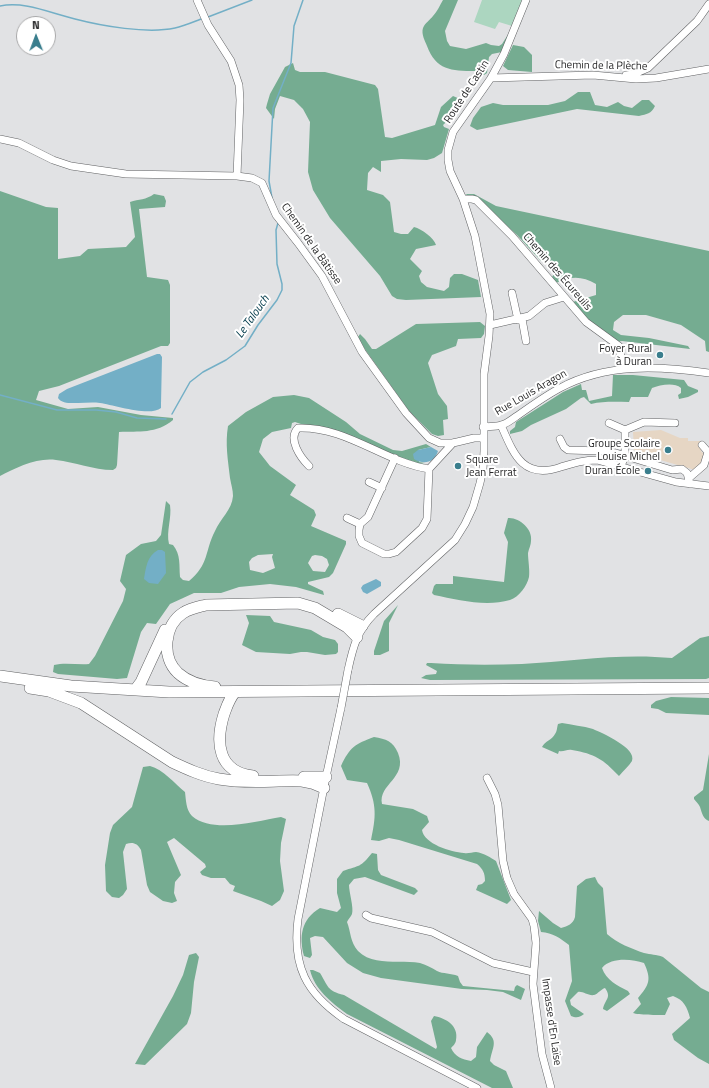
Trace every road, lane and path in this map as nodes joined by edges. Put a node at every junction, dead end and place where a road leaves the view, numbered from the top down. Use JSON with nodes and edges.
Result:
{"nodes":[{"id":1,"x":197,"y":0,"type":"edge"},
{"id":2,"x":526,"y":0,"type":"edge"},
{"id":3,"x":709,"y":4,"type":"edge"},
{"id":4,"x":709,"y":69,"type":"edge"},
{"id":5,"x":616,"y":77,"type":"junction"},
{"id":6,"x":491,"y":78,"type":"junction"},
{"id":7,"x":0,"y":139,"type":"edge"},
{"id":8,"x":237,"y":176,"type":"junction"},
{"id":9,"x":463,"y":199,"type":"junction"},
{"id":10,"x":512,"y":293,"type":"dead end"},
{"id":11,"x":564,"y":297,"type":"junction"},
{"id":12,"x":520,"y":319,"type":"junction"},
{"id":13,"x":490,"y":325,"type":"junction"},
{"id":14,"x":526,"y":341,"type":"dead end"},
{"id":15,"x":623,"y":369,"type":"junction"},
{"id":16,"x":709,"y":373,"type":"edge"},
{"id":17,"x":609,"y":423,"type":"dead end"},
{"id":18,"x":675,"y":423,"type":"dead end"},
{"id":19,"x":501,"y":426,"type":"junction"},
{"id":20,"x":483,"y":427,"type":"junction"},
{"id":21,"x":625,"y":430,"type":"junction"},
{"id":22,"x":483,"y":438,"type":"junction"},
{"id":23,"x":560,"y":439,"type":"dead end"},
{"id":24,"x":453,"y":443,"type":"junction"},
{"id":25,"x":702,"y":445,"type":"dead end"},
{"id":26,"x":625,"y":456,"type":"junction"},
{"id":27,"x":395,"y":458,"type":"junction"},
{"id":28,"x":310,"y":466,"type":"dead end"},
{"id":29,"x":621,"y":466,"type":"junction"},
{"id":30,"x":429,"y":468,"type":"junction"},
{"id":31,"x":690,"y":481,"type":"junction"},
{"id":32,"x":369,"y":482,"type":"dead end"},
{"id":33,"x":709,"y":486,"type":"edge"},
{"id":34,"x":382,"y":488,"type":"junction"},
{"id":35,"x":347,"y":518,"type":"dead end"},
{"id":36,"x":360,"y":524,"type":"junction"},
{"id":37,"x":362,"y":626,"type":"junction"},
{"id":38,"x":357,"y":637,"type":"junction"},
{"id":39,"x":0,"y":676,"type":"edge"},
{"id":40,"x":0,"y":682,"type":"edge"},
{"id":41,"x":709,"y":688,"type":"edge"},
{"id":42,"x":135,"y":690,"type":"junction"},
{"id":43,"x":239,"y":692,"type":"junction"},
{"id":44,"x":487,"y":778,"type":"dead end"},
{"id":45,"x":325,"y":783,"type":"junction"},
{"id":46,"x":366,"y":915,"type":"dead end"},
{"id":47,"x":533,"y":972,"type":"junction"},
{"id":48,"x":477,"y":1088,"type":"edge"},
{"id":49,"x":551,"y":1088,"type":"edge"}],
"edges":[{"from":1,"to":8,"type":"street"},
{"from":2,"to":6,"type":"street","name":"Route de Castin"},
{"from":3,"to":5,"type":"street"},
{"from":4,"to":5,"type":"street","name":"Chemin de la Plèche"},
{"from":5,"to":6,"type":"street","name":"Chemin de la Plèche"},
{"from":6,"to":9,"type":"street","name":"Route de Castin"},
{"from":7,"to":8,"type":"street","name":"Chemin de la Bâtisse"},
{"from":8,"to":24,"type":"street","name":"Chemin de la Bâtisse"},
{"from":9,"to":11,"type":"street","name":"Chemin des Écureuils"},
{"from":9,"to":13,"type":"street","name":"Route de Castin"},
{"from":10,"to":12,"type":"street"},
{"from":11,"to":12,"type":"street"},
{"from":11,"to":15,"type":"street","name":"Chemin des Écureuils"},
{"from":12,"to":13,"type":"street"},
{"from":12,"to":14,"type":"street"},
{"from":13,"to":20,"type":"street","name":"Route de Castin"},
{"from":15,"to":16,"type":"street","name":"Rue Louis Aragon"},
{"from":15,"to":19,"type":"street","name":"Rue Louis Aragon"},
{"from":17,"to":21,"type":"street"},
{"from":18,"to":21,"type":"street"},
{"from":19,"to":20,"type":"street","name":"Rue Louis Aragon"},
{"from":19,"to":29,"type":"street"},
{"from":20,"to":22,"type":"street","name":"Route de Castin"},
{"from":21,"to":26,"type":"street"},
{"from":22,"to":24,"type":"street"},
{"from":22,"to":37,"type":"street","name":"Route de Castin"},
{"from":23,"to":26,"type":"street"},
{"from":24,"to":30,"type":"street"},
{"from":25,"to":31,"type":"street"},
{"from":26,"to":29,"type":"street"},
{"from":26,"to":31,"type":"street"},
{"from":27,"to":28,"type":"street"},
{"from":27,"to":30,"type":"street"},
{"from":27,"to":34,"type":"street"},
{"from":29,"to":31,"type":"street"},
{"from":30,"to":36,"type":"street"},
{"from":31,"to":33,"type":"street"},
{"from":32,"to":34,"type":"street"},
{"from":34,"to":36,"type":"street"},
{"from":35,"to":36,"type":"street"},
{"from":37,"to":38,"type":"street"},
{"from":37,"to":42,"type":"highway"},
{"from":38,"to":43,"type":"highway"},
{"from":38,"to":45,"type":"street","bridge":true},
{"from":39,"to":42,"type":"highway"},
{"from":40,"to":45,"type":"highway"},
{"from":41,"to":43,"type":"highway"},
{"from":42,"to":43,"type":"highway"},
{"from":43,"to":45,"type":"highway"},
{"from":44,"to":47,"type":"street","name":"Impasse d'En Laïse"},
{"from":45,"to":48,"type":"street"},
{"from":46,"to":47,"type":"street"},
{"from":47,"to":49,"type":"street","name":"Impasse d'En Laïse"}]}
